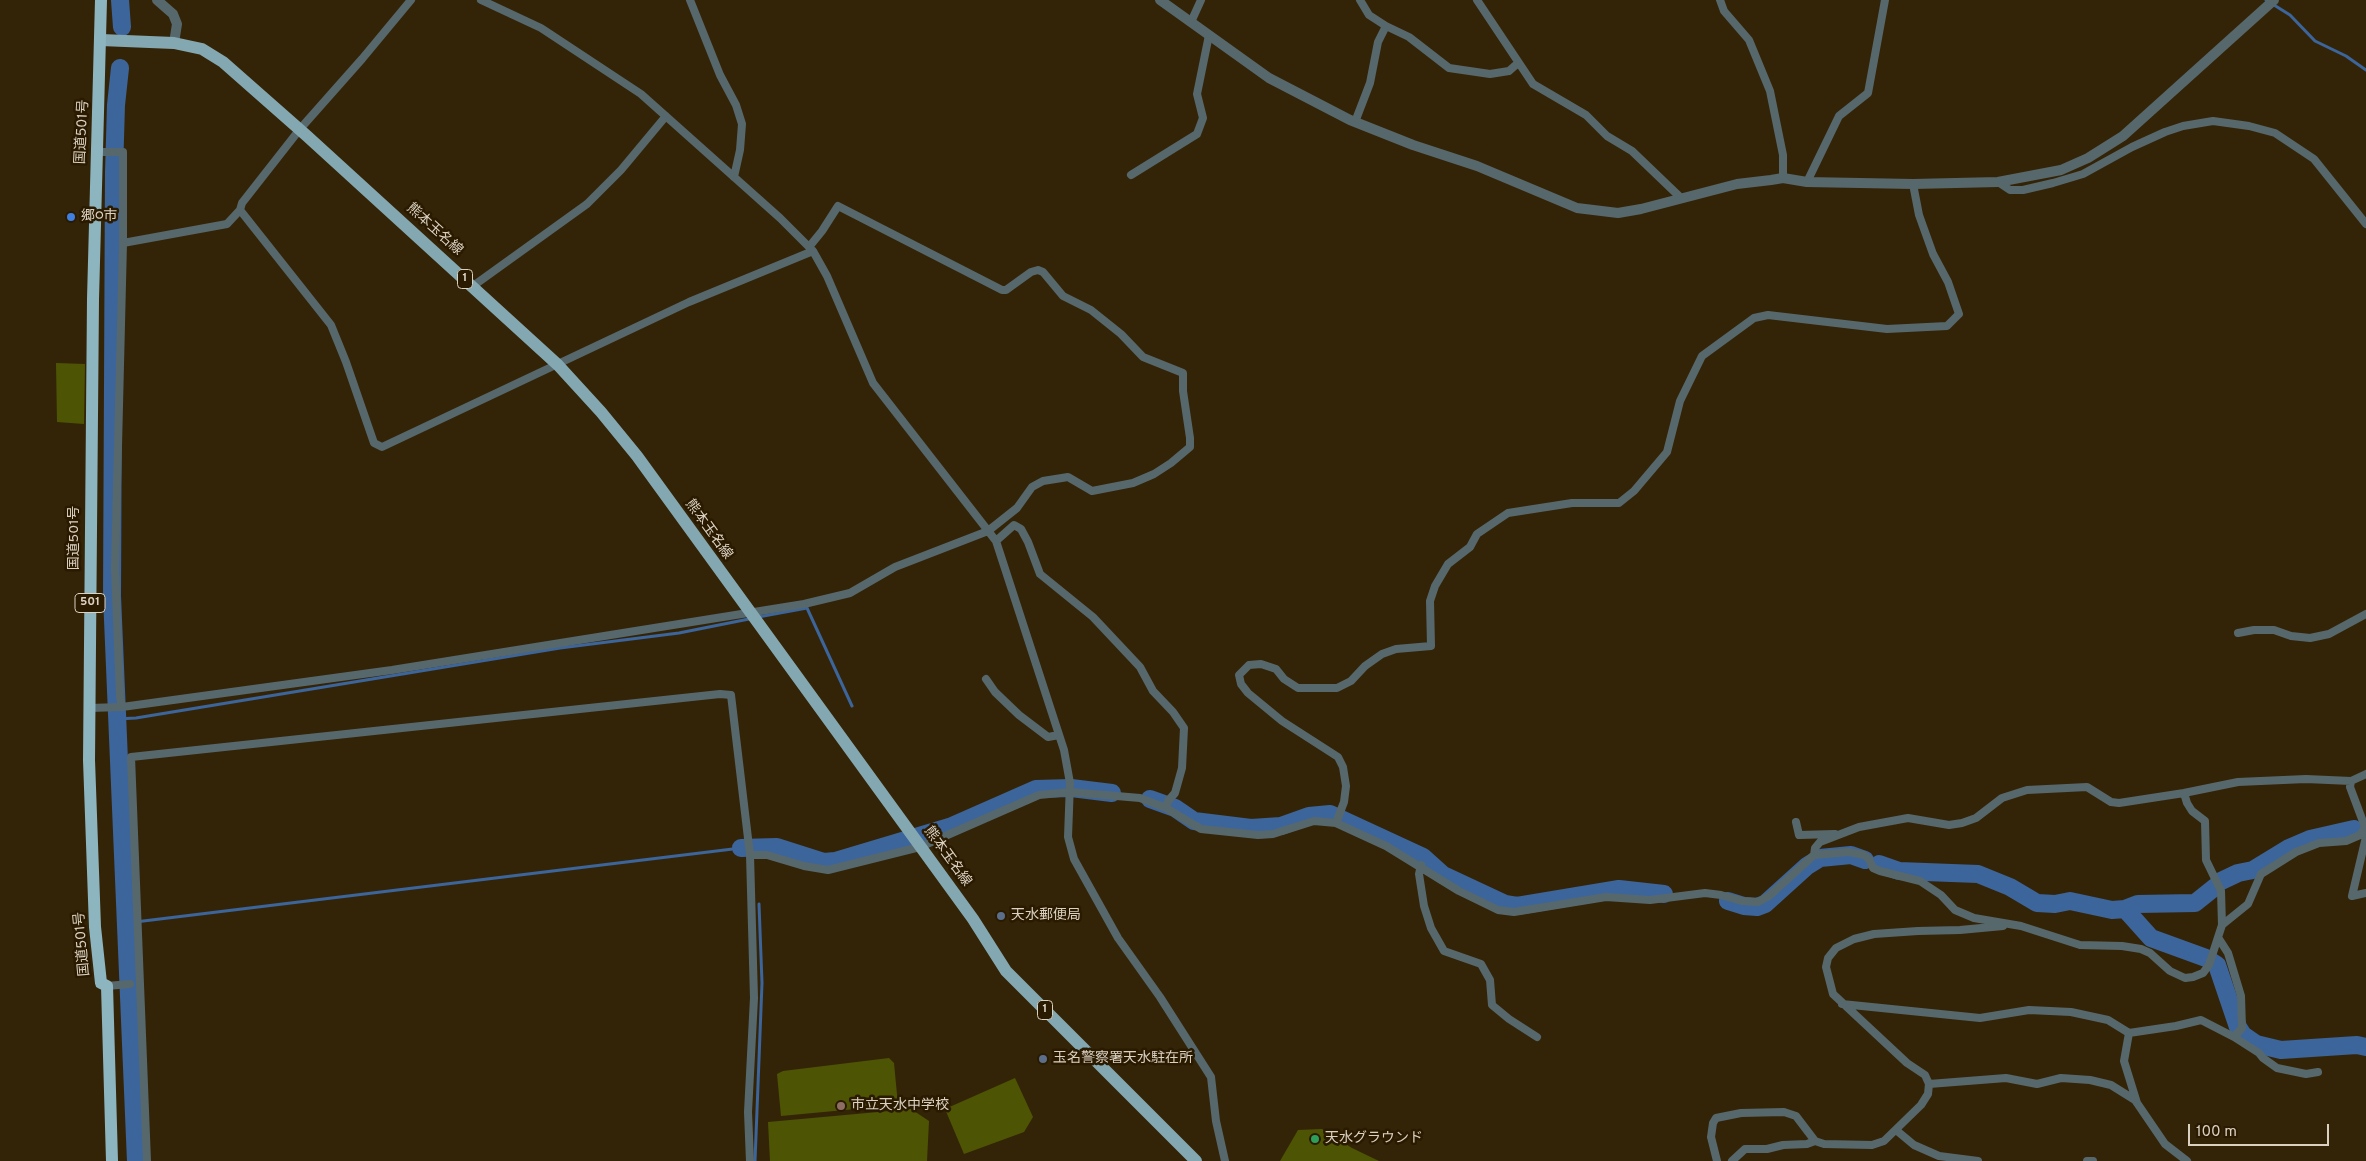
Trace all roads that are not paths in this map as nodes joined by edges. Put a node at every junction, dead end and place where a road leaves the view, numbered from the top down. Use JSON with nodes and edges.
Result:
{"nodes":[{"id":1,"x":101,"y":0,"type":"edge"},
{"id":2,"x":157,"y":0,"type":"edge"},
{"id":3,"x":411,"y":0,"type":"edge"},
{"id":4,"x":482,"y":0,"type":"edge"},
{"id":5,"x":690,"y":0,"type":"edge"},
{"id":6,"x":1160,"y":0,"type":"edge"},
{"id":7,"x":1201,"y":0,"type":"edge"},
{"id":8,"x":1360,"y":0,"type":"edge"},
{"id":9,"x":1477,"y":0,"type":"edge"},
{"id":10,"x":1720,"y":0,"type":"edge"},
{"id":11,"x":1885,"y":0,"type":"edge"},
{"id":12,"x":2271,"y":3,"type":"edge"},
{"id":13,"x":1191,"y":22,"type":"junction"},
{"id":14,"x":1386,"y":26,"type":"junction"},
{"id":15,"x":1209,"y":35,"type":"junction"},
{"id":16,"x":101,"y":40,"type":"junction"},
{"id":17,"x":174,"y":43,"type":"junction"},
{"id":18,"x":1518,"y":63,"type":"junction"},
{"id":19,"x":666,"y":116,"type":"junction"},
{"id":20,"x":1355,"y":122,"type":"junction"},
{"id":21,"x":300,"y":129,"type":"junction"},
{"id":22,"x":97,"y":152,"type":"junction"},
{"id":23,"x":1131,"y":176,"type":"dead end"},
{"id":24,"x":734,"y":177,"type":"junction"},
{"id":25,"x":1783,"y":178,"type":"junction"},
{"id":26,"x":1807,"y":182,"type":"junction"},
{"id":27,"x":1998,"y":182,"type":"junction"},
{"id":28,"x":1913,"y":184,"type":"junction"},
{"id":29,"x":1680,"y":198,"type":"junction"},
{"id":30,"x":240,"y":210,"type":"junction"},
{"id":31,"x":2366,"y":224,"type":"edge"},
{"id":32,"x":123,"y":243,"type":"junction"},
{"id":33,"x":811,"y":249,"type":"junction"},
{"id":34,"x":473,"y":286,"type":"junction"},
{"id":35,"x":558,"y":365,"type":"junction"},
{"id":36,"x":988,"y":531,"type":"junction"},
{"id":37,"x":996,"y":541,"type":"junction"},
{"id":38,"x":2366,"y":614,"type":"edge"},
{"id":39,"x":753,"y":616,"type":"junction"},
{"id":40,"x":2238,"y":633,"type":"dead end"},
{"id":41,"x":986,"y":679,"type":"dead end"},
{"id":42,"x":119,"y":707,"type":"junction"},
{"id":43,"x":94,"y":708,"type":"junction"},
{"id":44,"x":1059,"y":735,"type":"junction"},
{"id":45,"x":2366,"y":774,"type":"edge"},
{"id":46,"x":2351,"y":781,"type":"junction"},
{"id":47,"x":1070,"y":788,"type":"junction"},
{"id":48,"x":2184,"y":793,"type":"junction"},
{"id":49,"x":1167,"y":806,"type":"junction"},
{"id":50,"x":1337,"y":821,"type":"junction"},
{"id":51,"x":1796,"y":822,"type":"dead end"},
{"id":52,"x":2365,"y":827,"type":"edge"},
{"id":53,"x":1840,"y":834,"type":"junction"},
{"id":54,"x":2366,"y":837,"type":"edge"},
{"id":55,"x":918,"y":844,"type":"junction"},
{"id":56,"x":750,"y":853,"type":"junction"},
{"id":57,"x":1814,"y":855,"type":"junction"},
{"id":58,"x":1421,"y":866,"type":"junction"},
{"id":59,"x":2366,"y":893,"type":"edge"},
{"id":60,"x":2222,"y":925,"type":"junction"},
{"id":61,"x":2021,"y":926,"type":"junction"},
{"id":62,"x":2219,"y":939,"type":"junction"},
{"id":63,"x":130,"y":984,"type":"dead end"},
{"id":64,"x":110,"y":985,"type":"junction"},
{"id":65,"x":1842,"y":1004,"type":"junction"},
{"id":66,"x":2129,"y":1033,"type":"junction"},
{"id":67,"x":2238,"y":1033,"type":"junction"},
{"id":68,"x":1537,"y":1037,"type":"dead end"},
{"id":69,"x":2318,"y":1072,"type":"dead end"},
{"id":70,"x":1929,"y":1084,"type":"junction"},
{"id":71,"x":2137,"y":1103,"type":"junction"},
{"id":72,"x":1896,"y":1130,"type":"junction"},
{"id":73,"x":1815,"y":1141,"type":"junction"},
{"id":74,"x":112,"y":1161,"type":"edge"},
{"id":75,"x":148,"y":1161,"type":"edge"},
{"id":76,"x":750,"y":1161,"type":"edge"},
{"id":77,"x":1196,"y":1161,"type":"edge"},
{"id":78,"x":1225,"y":1161,"type":"edge"},
{"id":79,"x":1717,"y":1161,"type":"edge"},
{"id":80,"x":1732,"y":1161,"type":"edge"},
{"id":81,"x":1978,"y":1161,"type":"edge"},
{"id":82,"x":2087,"y":1161,"type":"edge"},
{"id":83,"x":2093,"y":1161,"type":"edge"},
{"id":84,"x":2187,"y":1161,"type":"edge"}],
"edges":[{"from":1,"to":16,"type":"highway","name":"国道501号","number":"501"},
{"from":2,"to":17,"type":"street"},
{"from":3,"to":21,"type":"street"},
{"from":4,"to":19,"type":"street"},
{"from":5,"to":24,"type":"street"},
{"from":6,"to":13,"type":"street"},
{"from":7,"to":13,"type":"street"},
{"from":8,"to":14,"type":"street"},
{"from":9,"to":18,"type":"street"},
{"from":10,"to":25,"type":"street"},
{"from":11,"to":26,"type":"street"},
{"from":12,"to":27,"type":"street"},
{"from":13,"to":15,"type":"street"},
{"from":14,"to":18,"type":"street"},
{"from":14,"to":20,"type":"street"},
{"from":15,"to":20,"type":"street"},
{"from":15,"to":23,"type":"street"},
{"from":16,"to":17,"type":"main road","name":"熊本玉名線","number":"1"},
{"from":16,"to":22,"type":"highway","name":"国道501号","number":"501"},
{"from":17,"to":21,"type":"main road","name":"熊本玉名線","number":"1"},
{"from":18,"to":29,"type":"street"},
{"from":19,"to":24,"type":"street"},
{"from":19,"to":34,"type":"street"},
{"from":20,"to":29,"type":"street"},
{"from":21,"to":30,"type":"street"},
{"from":21,"to":34,"type":"main road","name":"熊本玉名線","number":"1"},
{"from":22,"to":32,"type":"street"},
{"from":22,"to":43,"type":"highway","name":"国道501号","number":"501"},
{"from":24,"to":33,"type":"street"},
{"from":25,"to":26,"type":"street"},
{"from":25,"to":29,"type":"street"},
{"from":26,"to":28,"type":"street"},
{"from":27,"to":28,"type":"street"},
{"from":27,"to":31,"type":"street"},
{"from":28,"to":50,"type":"street"},
{"from":30,"to":32,"type":"street"},
{"from":30,"to":35,"type":"street"},
{"from":32,"to":42,"type":"street"},
{"from":33,"to":35,"type":"street"},
{"from":33,"to":36,"type":"street"},
{"from":33,"to":36,"type":"street"},
{"from":34,"to":35,"type":"main road","name":"熊本玉名線","number":"1"},
{"from":35,"to":39,"type":"main road","name":"熊本玉名線","number":"1"},
{"from":36,"to":37,"type":"street"},
{"from":36,"to":39,"type":"street"},
{"from":37,"to":44,"type":"street"},
{"from":37,"to":49,"type":"street"},
{"from":38,"to":40,"type":"street"},
{"from":39,"to":42,"type":"street"},
{"from":39,"to":55,"type":"main road","name":"熊本玉名線","number":"1"},
{"from":41,"to":44,"type":"street"},
{"from":42,"to":43,"type":"street"},
{"from":43,"to":64,"type":"highway","name":"国道501号","number":"501"},
{"from":44,"to":47,"type":"street"},
{"from":45,"to":46,"type":"street"},
{"from":46,"to":48,"type":"street"},
{"from":46,"to":52,"type":"street"},
{"from":47,"to":49,"type":"street"},
{"from":47,"to":55,"type":"street"},
{"from":47,"to":78,"type":"street"},
{"from":48,"to":53,"type":"street"},
{"from":48,"to":60,"type":"street"},
{"from":49,"to":50,"type":"street"},
{"from":50,"to":58,"type":"street"},
{"from":51,"to":53,"type":"street"},
{"from":52,"to":60,"type":"street"},
{"from":53,"to":57,"type":"street"},
{"from":54,"to":59,"type":"street"},
{"from":55,"to":56,"type":"street"},
{"from":55,"to":77,"type":"main road","name":"熊本玉名線","number":"1"},
{"from":56,"to":75,"type":"street"},
{"from":56,"to":76,"type":"street"},
{"from":57,"to":58,"type":"street"},
{"from":57,"to":61,"type":"street"},
{"from":58,"to":68,"type":"street"},
{"from":60,"to":62,"type":"street"},
{"from":61,"to":62,"type":"street"},
{"from":61,"to":65,"type":"street"},
{"from":62,"to":67,"type":"street"},
{"from":63,"to":64,"type":"street"},
{"from":64,"to":74,"type":"highway","name":"国道501号","number":"501"},
{"from":65,"to":66,"type":"street"},
{"from":65,"to":70,"type":"street"},
{"from":66,"to":67,"type":"street"},
{"from":66,"to":71,"type":"street"},
{"from":67,"to":69,"type":"street"},
{"from":70,"to":71,"type":"street"},
{"from":70,"to":72,"type":"street"},
{"from":71,"to":84,"type":"street"},
{"from":72,"to":73,"type":"street"},
{"from":72,"to":81,"type":"street"},
{"from":73,"to":79,"type":"street"},
{"from":73,"to":80,"type":"street"},
{"from":82,"to":83,"type":"street"}]}
